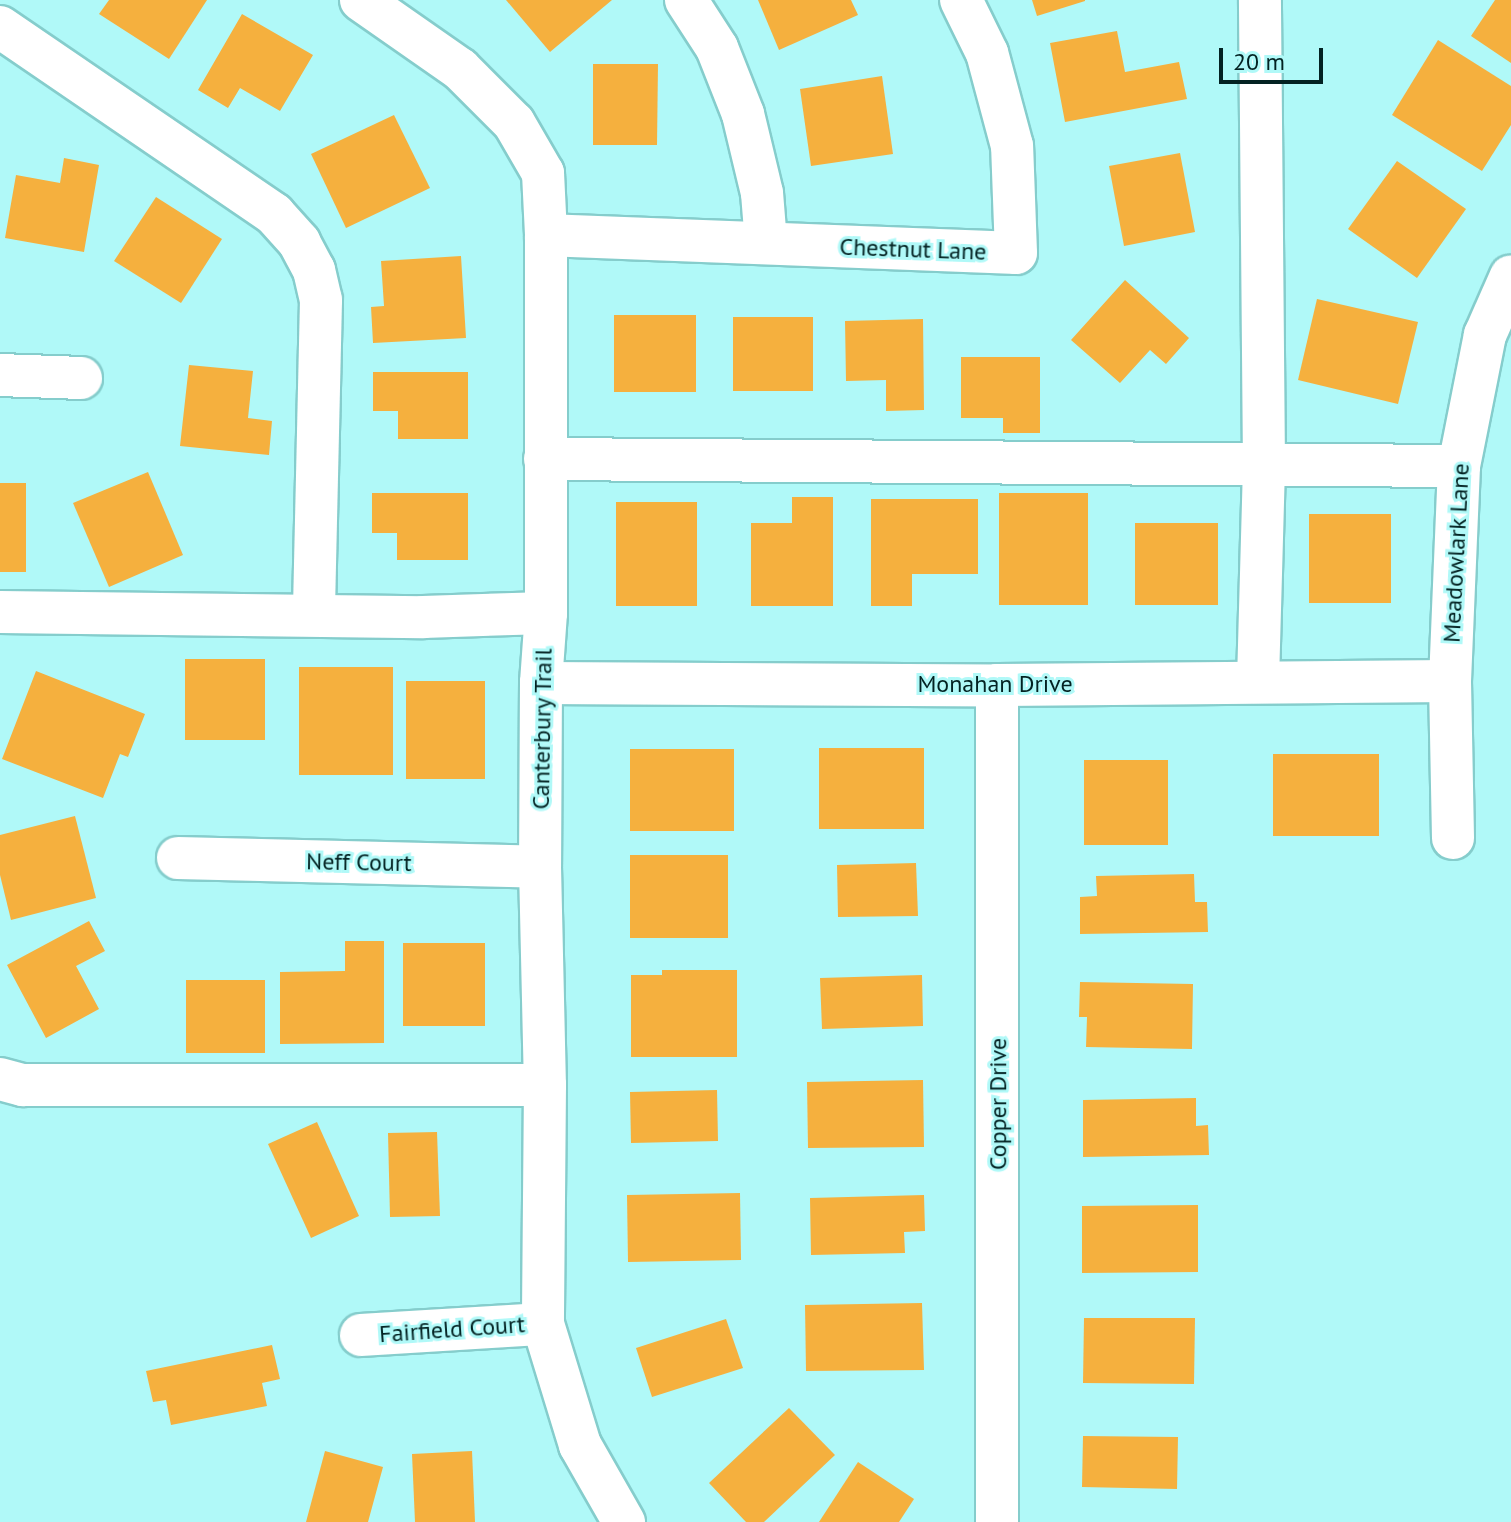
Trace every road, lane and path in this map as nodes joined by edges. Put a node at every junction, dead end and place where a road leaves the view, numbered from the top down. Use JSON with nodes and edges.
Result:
{"nodes":[{"id":1,"x":361,"y":0,"type":"edge"},
{"id":2,"x":686,"y":0,"type":"edge"},
{"id":3,"x":961,"y":0,"type":"edge"},
{"id":4,"x":1260,"y":0,"type":"edge"},
{"id":5,"x":0,"y":27,"type":"edge"},
{"id":6,"x":546,"y":235,"type":"junction"},
{"id":7,"x":766,"y":243,"type":"junction"},
{"id":8,"x":1511,"y":276,"type":"edge"},
{"id":9,"x":0,"y":375,"type":"edge"},
{"id":10,"x":81,"y":378,"type":"dead end"},
{"id":11,"x":545,"y":459,"type":"junction"},
{"id":12,"x":1264,"y":466,"type":"junction"},
{"id":13,"x":1459,"y":466,"type":"junction"},
{"id":14,"x":0,"y":612,"type":"edge"},
{"id":15,"x":546,"y":613,"type":"junction"},
{"id":16,"x":314,"y":614,"type":"junction"},
{"id":17,"x":1258,"y":681,"type":"junction"},
{"id":18,"x":1450,"y":681,"type":"junction"},
{"id":19,"x":541,"y":683,"type":"junction"},
{"id":20,"x":997,"y":685,"type":"junction"},
{"id":21,"x":1453,"y":838,"type":"dead end"},
{"id":22,"x":178,"y":858,"type":"dead end"},
{"id":23,"x":540,"y":867,"type":"junction"},
{"id":24,"x":0,"y":1079,"type":"edge"},
{"id":25,"x":545,"y":1085,"type":"junction"},
{"id":26,"x":543,"y":1324,"type":"junction"},
{"id":27,"x":361,"y":1335,"type":"dead end"},
{"id":28,"x":624,"y":1522,"type":"edge"},
{"id":29,"x":997,"y":1522,"type":"edge"}],
"edges":[{"from":1,"to":6,"type":"street","name":"Canterbury Trail"},
{"from":2,"to":7,"type":"street"},
{"from":3,"to":7,"type":"street","name":"Chestnut Lane"},
{"from":4,"to":12,"type":"street"},
{"from":5,"to":16,"type":"street"},
{"from":6,"to":7,"type":"street","name":"Chestnut Lane"},
{"from":6,"to":11,"type":"street","name":"Canterbury Trail"},
{"from":8,"to":13,"type":"street","name":"Meadowlark Lane"},
{"from":9,"to":10,"type":"street"},
{"from":11,"to":12,"type":"street"},
{"from":11,"to":15,"type":"street","name":"Canterbury Trail"},
{"from":12,"to":13,"type":"street"},
{"from":12,"to":17,"type":"street"},
{"from":13,"to":18,"type":"street","name":"Meadowlark Lane"},
{"from":14,"to":16,"type":"street"},
{"from":15,"to":16,"type":"street"},
{"from":15,"to":19,"type":"street","name":"Canterbury Trail"},
{"from":17,"to":18,"type":"street","name":"Monahan Drive"},
{"from":17,"to":20,"type":"street","name":"Monahan Drive"},
{"from":18,"to":21,"type":"street","name":"Meadowlark Lane"},
{"from":19,"to":20,"type":"street","name":"Monahan Drive"},
{"from":19,"to":23,"type":"street","name":"Canterbury Trail"},
{"from":20,"to":29,"type":"street","name":"Copper Drive"},
{"from":22,"to":23,"type":"street","name":"Neff Court"},
{"from":23,"to":25,"type":"street","name":"Canterbury Trail"},
{"from":24,"to":25,"type":"street"},
{"from":25,"to":26,"type":"street","name":"Canterbury Trail"},
{"from":26,"to":27,"type":"street","name":"Fairfield Court"},
{"from":26,"to":28,"type":"street","name":"Canterbury Trail"}]}
